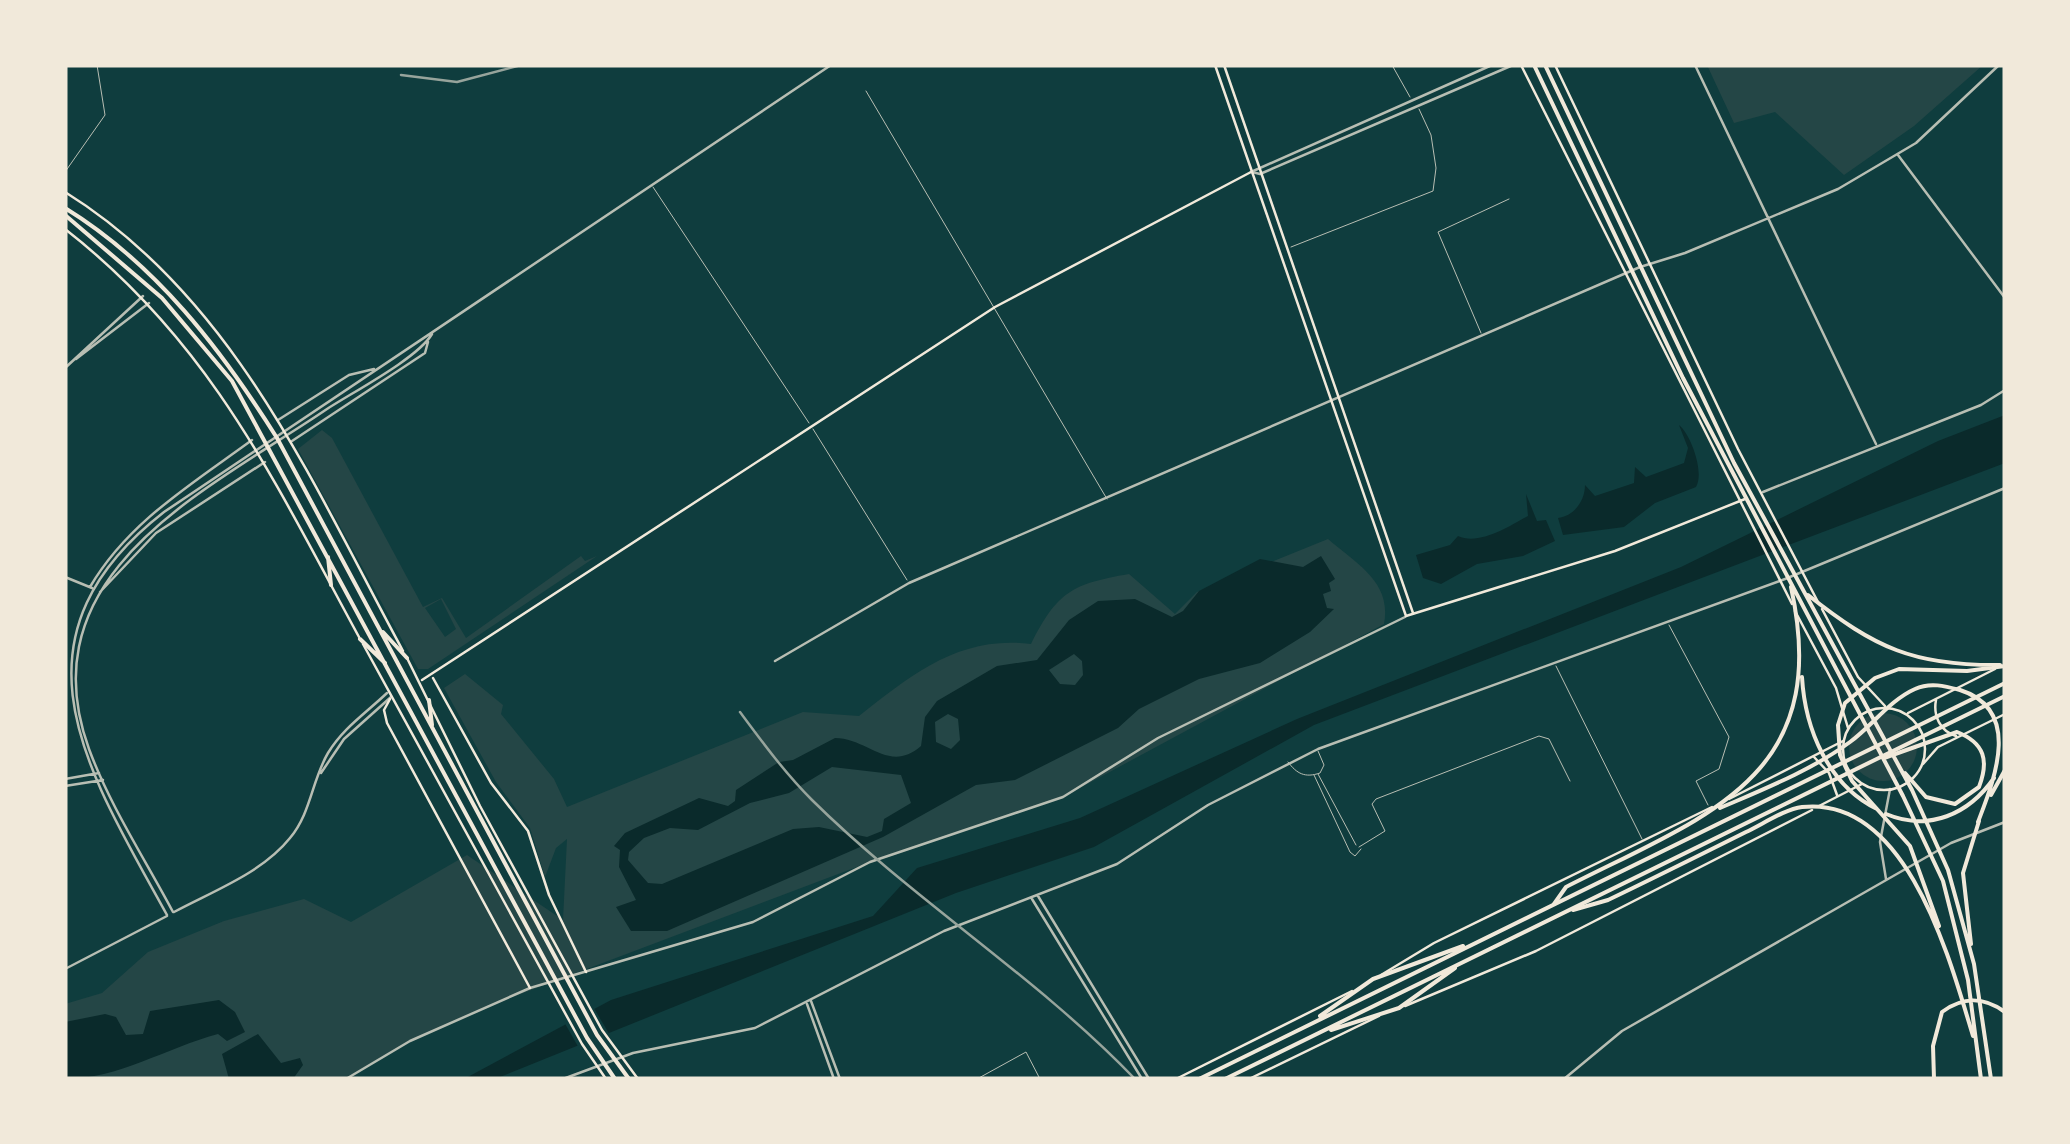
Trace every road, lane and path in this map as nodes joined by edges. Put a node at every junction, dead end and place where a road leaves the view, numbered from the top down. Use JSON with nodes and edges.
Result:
{"nodes":[{"id":1,"x":97,"y":65,"type":"edge"},
{"id":2,"x":831,"y":65,"type":"edge"},
{"id":3,"x":1215,"y":65,"type":"edge"},
{"id":4,"x":1224,"y":65,"type":"edge"},
{"id":5,"x":1392,"y":65,"type":"edge"},
{"id":6,"x":1492,"y":65,"type":"edge"},
{"id":7,"x":1513,"y":65,"type":"edge"},
{"id":8,"x":1521,"y":65,"type":"edge"},
{"id":9,"x":1534,"y":65,"type":"edge"},
{"id":10,"x":1545,"y":65,"type":"edge"},
{"id":11,"x":1556,"y":65,"type":"edge"},
{"id":12,"x":1695,"y":65,"type":"edge"},
{"id":13,"x":1999,"y":65,"type":"edge"},
{"id":14,"x":866,"y":91,"type":"dead end"},
{"id":15,"x":1412,"y":100,"type":"junction"},
{"id":16,"x":1418,"y":106,"type":"junction"},
{"id":17,"x":1897,"y":154,"type":"junction"},
{"id":18,"x":1258,"y":167,"type":"junction"},
{"id":19,"x":65,"y":172,"type":"edge"},
{"id":20,"x":1251,"y":172,"type":"junction"},
{"id":21,"x":1260,"y":174,"type":"junction"},
{"id":22,"x":652,"y":184,"type":"junction"},
{"id":23,"x":65,"y":192,"type":"edge"},
{"id":24,"x":1509,"y":199,"type":"dead end"},
{"id":25,"x":65,"y":208,"type":"edge"},
{"id":26,"x":65,"y":216,"type":"edge"},
{"id":27,"x":1767,"y":218,"type":"junction"},
{"id":28,"x":65,"y":229,"type":"edge"},
{"id":29,"x":1286,"y":249,"type":"junction"},
{"id":30,"x":1647,"y":264,"type":"junction"},
{"id":31,"x":1624,"y":274,"type":"junction"},
{"id":32,"x":143,"y":296,"type":"junction"},
{"id":33,"x":2005,"y":298,"type":"edge"},
{"id":34,"x":149,"y":303,"type":"junction"},
{"id":35,"x":995,"y":306,"type":"junction"},
{"id":36,"x":433,"y":332,"type":"junction"},
{"id":37,"x":1482,"y":336,"type":"junction"},
{"id":38,"x":428,"y":340,"type":"junction"},
{"id":39,"x":71,"y":362,"type":"junction"},
{"id":40,"x":65,"y":368,"type":"edge"},
{"id":41,"x":375,"y":369,"type":"junction"},
{"id":42,"x":353,"y":389,"type":"junction"},
{"id":43,"x":2005,"y":390,"type":"edge"},
{"id":44,"x":1338,"y":398,"type":"junction"},
{"id":45,"x":1329,"y":400,"type":"junction"},
{"id":46,"x":278,"y":420,"type":"junction"},
{"id":47,"x":812,"y":426,"type":"junction"},
{"id":48,"x":252,"y":440,"type":"junction"},
{"id":49,"x":290,"y":442,"type":"junction"},
{"id":50,"x":1876,"y":444,"type":"junction"},
{"id":51,"x":264,"y":462,"type":"junction"},
{"id":52,"x":2005,"y":488,"type":"edge"},
{"id":53,"x":1762,"y":494,"type":"junction"},
{"id":54,"x":1108,"y":499,"type":"junction"},
{"id":55,"x":1739,"y":504,"type":"junction"},
{"id":56,"x":180,"y":505,"type":"junction"},
{"id":57,"x":328,"y":552,"type":"junction"},
{"id":58,"x":1802,"y":571,"type":"junction"},
{"id":59,"x":65,"y":577,"type":"edge"},
{"id":60,"x":1780,"y":582,"type":"junction"},
{"id":61,"x":1790,"y":582,"type":"junction"},
{"id":62,"x":908,"y":583,"type":"junction"},
{"id":63,"x":330,"y":586,"type":"junction"},
{"id":64,"x":92,"y":588,"type":"junction"},
{"id":65,"x":1804,"y":592,"type":"junction"},
{"id":66,"x":96,"y":597,"type":"junction"},
{"id":67,"x":1414,"y":615,"type":"junction"},
{"id":68,"x":1406,"y":616,"type":"junction"},
{"id":69,"x":1668,"y":622,"type":"junction"},
{"id":70,"x":376,"y":624,"type":"junction"},
{"id":71,"x":360,"y":639,"type":"junction"},
{"id":72,"x":407,"y":658,"type":"junction"},
{"id":73,"x":775,"y":662,"type":"dead end"},
{"id":74,"x":1802,"y":662,"type":"junction"},
{"id":75,"x":1555,"y":663,"type":"junction"},
{"id":76,"x":2005,"y":665,"type":"edge"},
{"id":77,"x":390,"y":667,"type":"junction"},
{"id":78,"x":432,"y":676,"type":"junction"},
{"id":79,"x":420,"y":682,"type":"junction"},
{"id":80,"x":2005,"y":683,"type":"edge"},
{"id":81,"x":388,"y":692,"type":"junction"},
{"id":82,"x":2005,"y":696,"type":"edge"},
{"id":83,"x":391,"y":698,"type":"junction"},
{"id":84,"x":1936,"y":698,"type":"junction"},
{"id":85,"x":430,"y":700,"type":"junction"},
{"id":86,"x":1886,"y":707,"type":"junction"},
{"id":87,"x":1906,"y":714,"type":"junction"},
{"id":88,"x":2005,"y":714,"type":"edge"},
{"id":89,"x":1848,"y":728,"type":"junction"},
{"id":90,"x":432,"y":730,"type":"junction"},
{"id":91,"x":1960,"y":737,"type":"junction"},
{"id":92,"x":1843,"y":742,"type":"junction"},
{"id":93,"x":1318,"y":749,"type":"junction"},
{"id":94,"x":1814,"y":758,"type":"junction"},
{"id":95,"x":1896,"y":761,"type":"junction"},
{"id":96,"x":1288,"y":762,"type":"junction"},
{"id":97,"x":2005,"y":762,"type":"edge"},
{"id":98,"x":1865,"y":765,"type":"junction"},
{"id":99,"x":1922,"y":765,"type":"junction"},
{"id":100,"x":2005,"y":770,"type":"edge"},
{"id":101,"x":100,"y":772,"type":"junction"},
{"id":102,"x":92,"y":774,"type":"junction"},
{"id":103,"x":1316,"y":774,"type":"junction"},
{"id":104,"x":318,"y":778,"type":"junction"},
{"id":105,"x":65,"y":779,"type":"edge"},
{"id":106,"x":104,"y":780,"type":"junction"},
{"id":107,"x":96,"y":781,"type":"junction"},
{"id":108,"x":1570,"y":781,"type":"dead end"},
{"id":109,"x":1862,"y":784,"type":"junction"},
{"id":110,"x":65,"y":786,"type":"edge"},
{"id":111,"x":1890,"y":789,"type":"junction"},
{"id":112,"x":1838,"y":797,"type":"junction"},
{"id":113,"x":1712,"y":810,"type":"junction"},
{"id":114,"x":1978,"y":822,"type":"junction"},
{"id":115,"x":2005,"y":822,"type":"edge"},
{"id":116,"x":493,"y":837,"type":"junction"},
{"id":117,"x":1643,"y":841,"type":"junction"},
{"id":118,"x":1358,"y":848,"type":"junction"},
{"id":119,"x":1886,"y":880,"type":"junction"},
{"id":120,"x":1038,"y":895,"type":"junction"},
{"id":121,"x":1031,"y":898,"type":"junction"},
{"id":122,"x":1554,"y":904,"type":"junction"},
{"id":123,"x":174,"y":912,"type":"junction"},
{"id":124,"x":1564,"y":912,"type":"junction"},
{"id":125,"x":167,"y":915,"type":"junction"},
{"id":126,"x":1495,"y":932,"type":"junction"},
{"id":127,"x":1949,"y":958,"type":"junction"},
{"id":128,"x":1464,"y":962,"type":"junction"},
{"id":129,"x":1974,"y":964,"type":"junction"},
{"id":130,"x":65,"y":969,"type":"edge"},
{"id":131,"x":586,"y":972,"type":"junction"},
{"id":132,"x":1374,"y":979,"type":"junction"},
{"id":133,"x":530,"y":988,"type":"junction"},
{"id":134,"x":809,"y":1001,"type":"junction"},
{"id":135,"x":1400,"y":1008,"type":"junction"},
{"id":136,"x":2005,"y":1012,"type":"edge"},
{"id":137,"x":1307,"y":1026,"type":"junction"},
{"id":138,"x":1308,"y":1039,"type":"junction"},
{"id":139,"x":1978,"y":1051,"type":"junction"},
{"id":140,"x":346,"y":1079,"type":"edge"},
{"id":141,"x":563,"y":1079,"type":"edge"},
{"id":142,"x":606,"y":1079,"type":"edge"},
{"id":143,"x":615,"y":1079,"type":"edge"},
{"id":144,"x":629,"y":1079,"type":"edge"},
{"id":145,"x":638,"y":1079,"type":"edge"},
{"id":146,"x":837,"y":1079,"type":"edge"},
{"id":147,"x":943,"y":1079,"type":"edge"},
{"id":148,"x":956,"y":1079,"type":"edge"},
{"id":149,"x":977,"y":1079,"type":"edge"},
{"id":150,"x":1040,"y":1079,"type":"edge"},
{"id":151,"x":1142,"y":1079,"type":"edge"},
{"id":152,"x":1149,"y":1079,"type":"edge"},
{"id":153,"x":1176,"y":1079,"type":"edge"},
{"id":154,"x":1199,"y":1079,"type":"edge"},
{"id":155,"x":1225,"y":1079,"type":"edge"},
{"id":156,"x":1249,"y":1079,"type":"edge"},
{"id":157,"x":1564,"y":1079,"type":"edge"},
{"id":158,"x":1934,"y":1079,"type":"edge"},
{"id":159,"x":1981,"y":1079,"type":"edge"},
{"id":160,"x":1991,"y":1079,"type":"edge"}],
"edges":[{"from":1,"to":19,"type":"street"},
{"from":2,"to":22,"type":"street"},
{"from":3,"to":20,"type":"main road"},
{"from":4,"to":18,"type":"main road"},
{"from":5,"to":15,"type":"street"},
{"from":6,"to":15,"type":"street"},
{"from":7,"to":16,"type":"street"},
{"from":8,"to":31,"type":"main road"},
{"from":9,"to":61,"type":"main road"},
{"from":10,"to":65,"type":"main road"},
{"from":11,"to":30,"type":"main road"},
{"from":12,"to":27,"type":"street"},
{"from":13,"to":17,"type":"street"},
{"from":14,"to":35,"type":"street"},
{"from":15,"to":18,"type":"street"},
{"from":16,"to":21,"type":"street"},
{"from":16,"to":29,"type":"street"},
{"from":17,"to":27,"type":"street"},
{"from":17,"to":33,"type":"street"},
{"from":18,"to":20,"type":"street"},
{"from":18,"to":21,"type":"main road"},
{"from":20,"to":21,"type":"street"},
{"from":20,"to":35,"type":"main road"},
{"from":20,"to":45,"type":"main road"},
{"from":21,"to":29,"type":"main road"},
{"from":22,"to":36,"type":"street"},
{"from":22,"to":47,"type":"street"},
{"from":23,"to":46,"type":"main road"},
{"from":24,"to":37,"type":"street"},
{"from":25,"to":70,"type":"main road"},
{"from":26,"to":57,"type":"main road"},
{"from":27,"to":30,"type":"street"},
{"from":27,"to":50,"type":"street"},
{"from":28,"to":32,"type":"main road"},
{"from":29,"to":44,"type":"main road"},
{"from":30,"to":31,"type":"street"},
{"from":30,"to":53,"type":"main road"},
{"from":31,"to":37,"type":"street"},
{"from":31,"to":55,"type":"main road"},
{"from":32,"to":34,"type":"main road"},
{"from":32,"to":39,"type":"street"},
{"from":34,"to":39,"type":"street"},
{"from":34,"to":48,"type":"main road"},
{"from":35,"to":47,"type":"main road"},
{"from":35,"to":54,"type":"street"},
{"from":36,"to":38,"type":"street"},
{"from":36,"to":41,"type":"street"},
{"from":37,"to":44,"type":"street"},
{"from":38,"to":42,"type":"street"},
{"from":38,"to":49,"type":"street"},
{"from":39,"to":40,"type":"street"},
{"from":41,"to":42,"type":"street"},
{"from":41,"to":46,"type":"street"},
{"from":42,"to":56,"type":"street"},
{"from":43,"to":50,"type":"street"},
{"from":44,"to":45,"type":"street"},
{"from":44,"to":67,"type":"main road"},
{"from":45,"to":54,"type":"street"},
{"from":45,"to":68,"type":"main road"},
{"from":46,"to":49,"type":"main road"},
{"from":47,"to":62,"type":"street"},
{"from":47,"to":78,"type":"main road"},
{"from":48,"to":51,"type":"main road"},
{"from":48,"to":64,"type":"street"},
{"from":49,"to":72,"type":"main road"},
{"from":50,"to":53,"type":"street"},
{"from":51,"to":63,"type":"main road"},
{"from":51,"to":66,"type":"street"},
{"from":52,"to":58,"type":"street"},
{"from":53,"to":55,"type":"main road"},
{"from":53,"to":58,"type":"main road"},
{"from":54,"to":62,"type":"street"},
{"from":55,"to":60,"type":"main road"},
{"from":55,"to":67,"type":"main road"},
{"from":56,"to":64,"type":"street"},
{"from":56,"to":66,"type":"street"},
{"from":57,"to":63,"type":"main road"},
{"from":57,"to":77,"type":"main road"},
{"from":58,"to":60,"type":"street"},
{"from":58,"to":86,"type":"main road"},
{"from":59,"to":64,"type":"street"},
{"from":60,"to":69,"type":"street"},
{"from":60,"to":89,"type":"main road"},
{"from":61,"to":74,"type":"main road"},
{"from":61,"to":139,"type":"main road"},
{"from":62,"to":73,"type":"street"},
{"from":63,"to":71,"type":"main road"},
{"from":64,"to":102,"type":"street"},
{"from":65,"to":76,"type":"main road"},
{"from":65,"to":95,"type":"main road"},
{"from":66,"to":101,"type":"street"},
{"from":67,"to":68,"type":"main road"},
{"from":68,"to":131,"type":"street"},
{"from":69,"to":75,"type":"street"},
{"from":69,"to":113,"type":"street"},
{"from":70,"to":72,"type":"main road"},
{"from":70,"to":90,"type":"main road"},
{"from":71,"to":77,"type":"main road"},
{"from":71,"to":81,"type":"main road"},
{"from":72,"to":79,"type":"main road"},
{"from":74,"to":97,"type":"main road"},
{"from":74,"to":113,"type":"main road"},
{"from":75,"to":93,"type":"street"},
{"from":75,"to":117,"type":"street"},
{"from":76,"to":84,"type":"main road"},
{"from":76,"to":127,"type":"main road"},
{"from":77,"to":143,"type":"main road"},
{"from":78,"to":79,"type":"main road"},
{"from":78,"to":131,"type":"main road"},
{"from":79,"to":85,"type":"main road"},
{"from":80,"to":122,"type":"main road"},
{"from":81,"to":83,"type":"main road"},
{"from":81,"to":104,"type":"street"},
{"from":82,"to":98,"type":"main road"},
{"from":83,"to":104,"type":"street"},
{"from":83,"to":133,"type":"main road"},
{"from":83,"to":142,"type":"main road"},
{"from":84,"to":87,"type":"main road"},
{"from":84,"to":91,"type":"main road"},
{"from":85,"to":90,"type":"main road"},
{"from":85,"to":116,"type":"main road"},
{"from":86,"to":87,"type":"main road"},
{"from":86,"to":89,"type":"main road"},
{"from":87,"to":99,"type":"main road"},
{"from":88,"to":91,"type":"main road"},
{"from":89,"to":92,"type":"main road"},
{"from":90,"to":116,"type":"main road"},
{"from":91,"to":99,"type":"main road"},
{"from":92,"to":94,"type":"main road"},
{"from":92,"to":109,"type":"main road"},
{"from":93,"to":96,"type":"street"},
{"from":93,"to":103,"type":"street"},
{"from":94,"to":112,"type":"main road"},
{"from":94,"to":113,"type":"main road"},
{"from":95,"to":98,"type":"main road"},
{"from":95,"to":129,"type":"main road"},
{"from":96,"to":103,"type":"street"},
{"from":96,"to":120,"type":"street"},
{"from":98,"to":124,"type":"main road"},
{"from":99,"to":111,"type":"main road"},
{"from":100,"to":114,"type":"main road"},
{"from":101,"to":102,"type":"street"},
{"from":101,"to":106,"type":"street"},
{"from":102,"to":105,"type":"street"},
{"from":102,"to":107,"type":"street"},
{"from":103,"to":118,"type":"street"},
{"from":103,"to":118,"type":"street"},
{"from":104,"to":123,"type":"street"},
{"from":106,"to":107,"type":"street"},
{"from":106,"to":123,"type":"street"},
{"from":107,"to":110,"type":"street"},
{"from":107,"to":125,"type":"street"},
{"from":108,"to":118,"type":"street"},
{"from":109,"to":111,"type":"main road"},
{"from":109,"to":112,"type":"main road"},
{"from":111,"to":119,"type":"street"},
{"from":112,"to":135,"type":"main road"},
{"from":113,"to":114,"type":"main road"},
{"from":113,"to":117,"type":"main road"},
{"from":113,"to":122,"type":"main road"},
{"from":114,"to":129,"type":"main road"},
{"from":115,"to":119,"type":"street"},
{"from":116,"to":144,"type":"main road"},
{"from":116,"to":145,"type":"main road"},
{"from":117,"to":132,"type":"main road"},
{"from":119,"to":157,"type":"street"},
{"from":120,"to":121,"type":"street"},
{"from":120,"to":152,"type":"street"},
{"from":121,"to":134,"type":"street"},
{"from":121,"to":151,"type":"street"},
{"from":122,"to":126,"type":"main road"},
{"from":123,"to":125,"type":"street"},
{"from":124,"to":127,"type":"main road"},
{"from":124,"to":128,"type":"main road"},
{"from":125,"to":130,"type":"street"},
{"from":126,"to":132,"type":"main road"},
{"from":126,"to":137,"type":"main road"},
{"from":127,"to":139,"type":"main road"},
{"from":128,"to":135,"type":"main road"},
{"from":128,"to":138,"type":"main road"},
{"from":129,"to":160,"type":"main road"},
{"from":131,"to":133,"type":"street"},
{"from":132,"to":137,"type":"main road"},
{"from":132,"to":153,"type":"main road"},
{"from":133,"to":140,"type":"street"},
{"from":134,"to":141,"type":"street"},
{"from":134,"to":146,"type":"street"},
{"from":135,"to":138,"type":"main road"},
{"from":135,"to":156,"type":"main road"},
{"from":136,"to":158,"type":"main road"},
{"from":137,"to":154,"type":"main road"},
{"from":138,"to":155,"type":"main road"},
{"from":139,"to":159,"type":"main road"},
{"from":147,"to":148,"type":"street"},
{"from":149,"to":150,"type":"street"}]}
